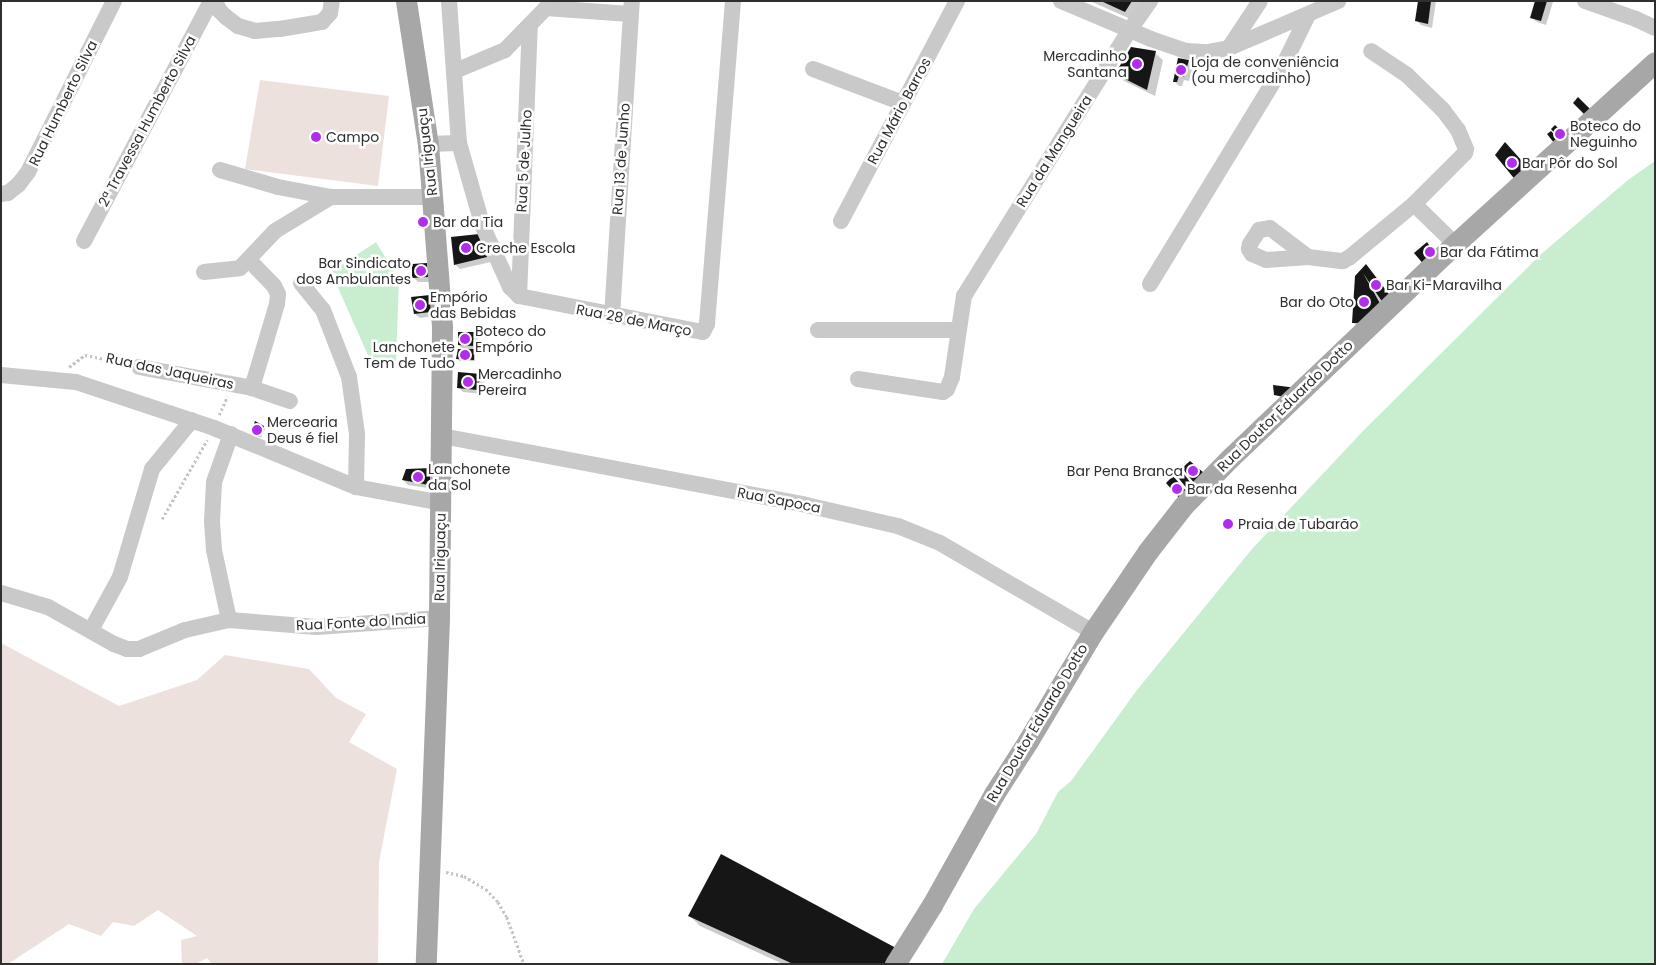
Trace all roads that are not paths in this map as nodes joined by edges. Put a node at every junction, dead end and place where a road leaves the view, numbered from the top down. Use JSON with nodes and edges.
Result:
{"nodes":[{"id":1,"x":114,"y":1,"type":"edge"},
{"id":2,"x":210,"y":1,"type":"edge"},
{"id":3,"x":215,"y":1,"type":"edge"},
{"id":4,"x":332,"y":1,"type":"edge"},
{"id":5,"x":406,"y":1,"type":"edge"},
{"id":6,"x":449,"y":1,"type":"edge"},
{"id":7,"x":733,"y":1,"type":"edge"},
{"id":8,"x":957,"y":1,"type":"edge"},
{"id":9,"x":1060,"y":1,"type":"edge"},
{"id":10,"x":1150,"y":1,"type":"edge"},
{"id":11,"x":1260,"y":1,"type":"edge"},
{"id":12,"x":1338,"y":1,"type":"edge"},
{"id":13,"x":1585,"y":1,"type":"edge"},
{"id":14,"x":547,"y":5,"type":"edge"},
{"id":15,"x":631,"y":8,"type":"edge"},
{"id":16,"x":1308,"y":16,"type":"junction"},
{"id":17,"x":530,"y":25,"type":"junction"},
{"id":18,"x":1655,"y":28,"type":"edge"},
{"id":19,"x":1129,"y":31,"type":"junction"},
{"id":20,"x":1229,"y":48,"type":"junction"},
{"id":21,"x":1371,"y":51,"type":"dead end"},
{"id":22,"x":1655,"y":62,"type":"edge"},
{"id":23,"x":813,"y":69,"type":"dead end"},
{"id":24,"x":455,"y":71,"type":"junction"},
{"id":25,"x":903,"y":103,"type":"junction"},
{"id":26,"x":459,"y":143,"type":"junction"},
{"id":27,"x":428,"y":144,"type":"junction"},
{"id":28,"x":220,"y":170,"type":"dead end"},
{"id":29,"x":1,"y":194,"type":"edge"},
{"id":30,"x":331,"y":197,"type":"junction"},
{"id":31,"x":433,"y":197,"type":"junction"},
{"id":32,"x":1414,"y":204,"type":"junction"},
{"id":33,"x":841,"y":220,"type":"dead end"},
{"id":34,"x":84,"y":241,"type":"dead end"},
{"id":35,"x":1455,"y":244,"type":"junction"},
{"id":36,"x":1308,"y":257,"type":"dead end"},
{"id":37,"x":249,"y":260,"type":"junction"},
{"id":38,"x":204,"y":272,"type":"dead end"},
{"id":39,"x":301,"y":283,"type":"dead end"},
{"id":40,"x":1150,"y":284,"type":"dead end"},
{"id":41,"x":518,"y":296,"type":"junction"},
{"id":42,"x":612,"y":316,"type":"junction"},
{"id":43,"x":818,"y":330,"type":"dead end"},
{"id":44,"x":958,"y":330,"type":"junction"},
{"id":45,"x":139,"y":367,"type":"road end"},
{"id":46,"x":1,"y":375,"type":"edge"},
{"id":47,"x":858,"y":379,"type":"dead end"},
{"id":48,"x":252,"y":388,"type":"junction"},
{"id":49,"x":290,"y":402,"type":"dead end"},
{"id":50,"x":192,"y":420,"type":"junction"},
{"id":51,"x":231,"y":434,"type":"junction"},
{"id":52,"x":442,"y":436,"type":"junction"},
{"id":53,"x":356,"y":487,"type":"junction"},
{"id":54,"x":442,"y":503,"type":"junction"},
{"id":55,"x":1,"y":593,"type":"edge"},
{"id":56,"x":439,"y":618,"type":"junction"},
{"id":57,"x":229,"y":620,"type":"junction"},
{"id":58,"x":92,"y":630,"type":"junction"},
{"id":59,"x":1093,"y":632,"type":"junction"},
{"id":60,"x":426,"y":964,"type":"edge"},
{"id":61,"x":895,"y":964,"type":"edge"}],
"edges":[{"from":1,"to":29,"type":"street","name":"Rua Humberto Silva"},
{"from":2,"to":34,"type":"street","name":"2ª Travessa Humberto Silva"},
{"from":3,"to":4,"type":"street"},
{"from":5,"to":27,"type":"main road","name":"Rua Iriguaçu"},
{"from":6,"to":24,"type":"street"},
{"from":7,"to":42,"type":"street","name":"Rua 28 de Março"},
{"from":8,"to":25,"type":"street","name":"Rua Mário Barros"},
{"from":9,"to":19,"type":"street"},
{"from":10,"to":19,"type":"street","name":"Rua da Mangueira"},
{"from":11,"to":20,"type":"street"},
{"from":12,"to":16,"type":"street"},
{"from":13,"to":18,"type":"street"},
{"from":14,"to":15,"type":"street"},
{"from":14,"to":17,"type":"street"},
{"from":15,"to":42,"type":"street","name":"Rua 13 de Junho"},
{"from":16,"to":20,"type":"street"},
{"from":16,"to":40,"type":"street"},
{"from":17,"to":24,"type":"street"},
{"from":17,"to":41,"type":"street","name":"Rua 5 de Julho"},
{"from":19,"to":20,"type":"street"},
{"from":19,"to":44,"type":"street","name":"Rua da Mangueira"},
{"from":21,"to":32,"type":"street"},
{"from":22,"to":35,"type":"main road","name":"Rua Doutor Eduardo Dotto"},
{"from":23,"to":25,"type":"street"},
{"from":24,"to":26,"type":"street"},
{"from":25,"to":33,"type":"street","name":"Rua Mário Barros"},
{"from":26,"to":27,"type":"street"},
{"from":26,"to":41,"type":"street"},
{"from":27,"to":31,"type":"main road","name":"Rua Iriguaçu"},
{"from":28,"to":30,"type":"street"},
{"from":30,"to":31,"type":"street"},
{"from":30,"to":37,"type":"street"},
{"from":31,"to":52,"type":"main road","name":"Rua Iriguaçu"},
{"from":32,"to":35,"type":"street"},
{"from":32,"to":36,"type":"street"},
{"from":35,"to":59,"type":"main road","name":"Rua Doutor Eduardo Dotto"},
{"from":37,"to":38,"type":"street"},
{"from":37,"to":48,"type":"street"},
{"from":39,"to":53,"type":"street"},
{"from":41,"to":42,"type":"street","name":"Rua 28 de Março"},
{"from":43,"to":44,"type":"street"},
{"from":44,"to":47,"type":"street"},
{"from":45,"to":48,"type":"street","name":"Rua das Jaqueiras"},
{"from":46,"to":50,"type":"street"},
{"from":48,"to":49,"type":"street","name":"Rua das Jaqueiras"},
{"from":50,"to":51,"type":"street"},
{"from":50,"to":58,"type":"street"},
{"from":51,"to":53,"type":"street"},
{"from":51,"to":57,"type":"street"},
{"from":52,"to":54,"type":"main road","name":"Rua Iriguaçu"},
{"from":52,"to":59,"type":"street","name":"Rua Sapoca"},
{"from":53,"to":54,"type":"street"},
{"from":54,"to":56,"type":"main road","name":"Rua Iriguaçu"},
{"from":55,"to":58,"type":"street","name":"Rua Fonte do India"},
{"from":56,"to":57,"type":"street","name":"Rua Fonte do India"},
{"from":56,"to":60,"type":"main road","name":"Rua Iriguaçu"},
{"from":57,"to":58,"type":"street","name":"Rua Fonte do India"},
{"from":59,"to":61,"type":"main road","name":"Rua Doutor Eduardo Dotto"}]}
